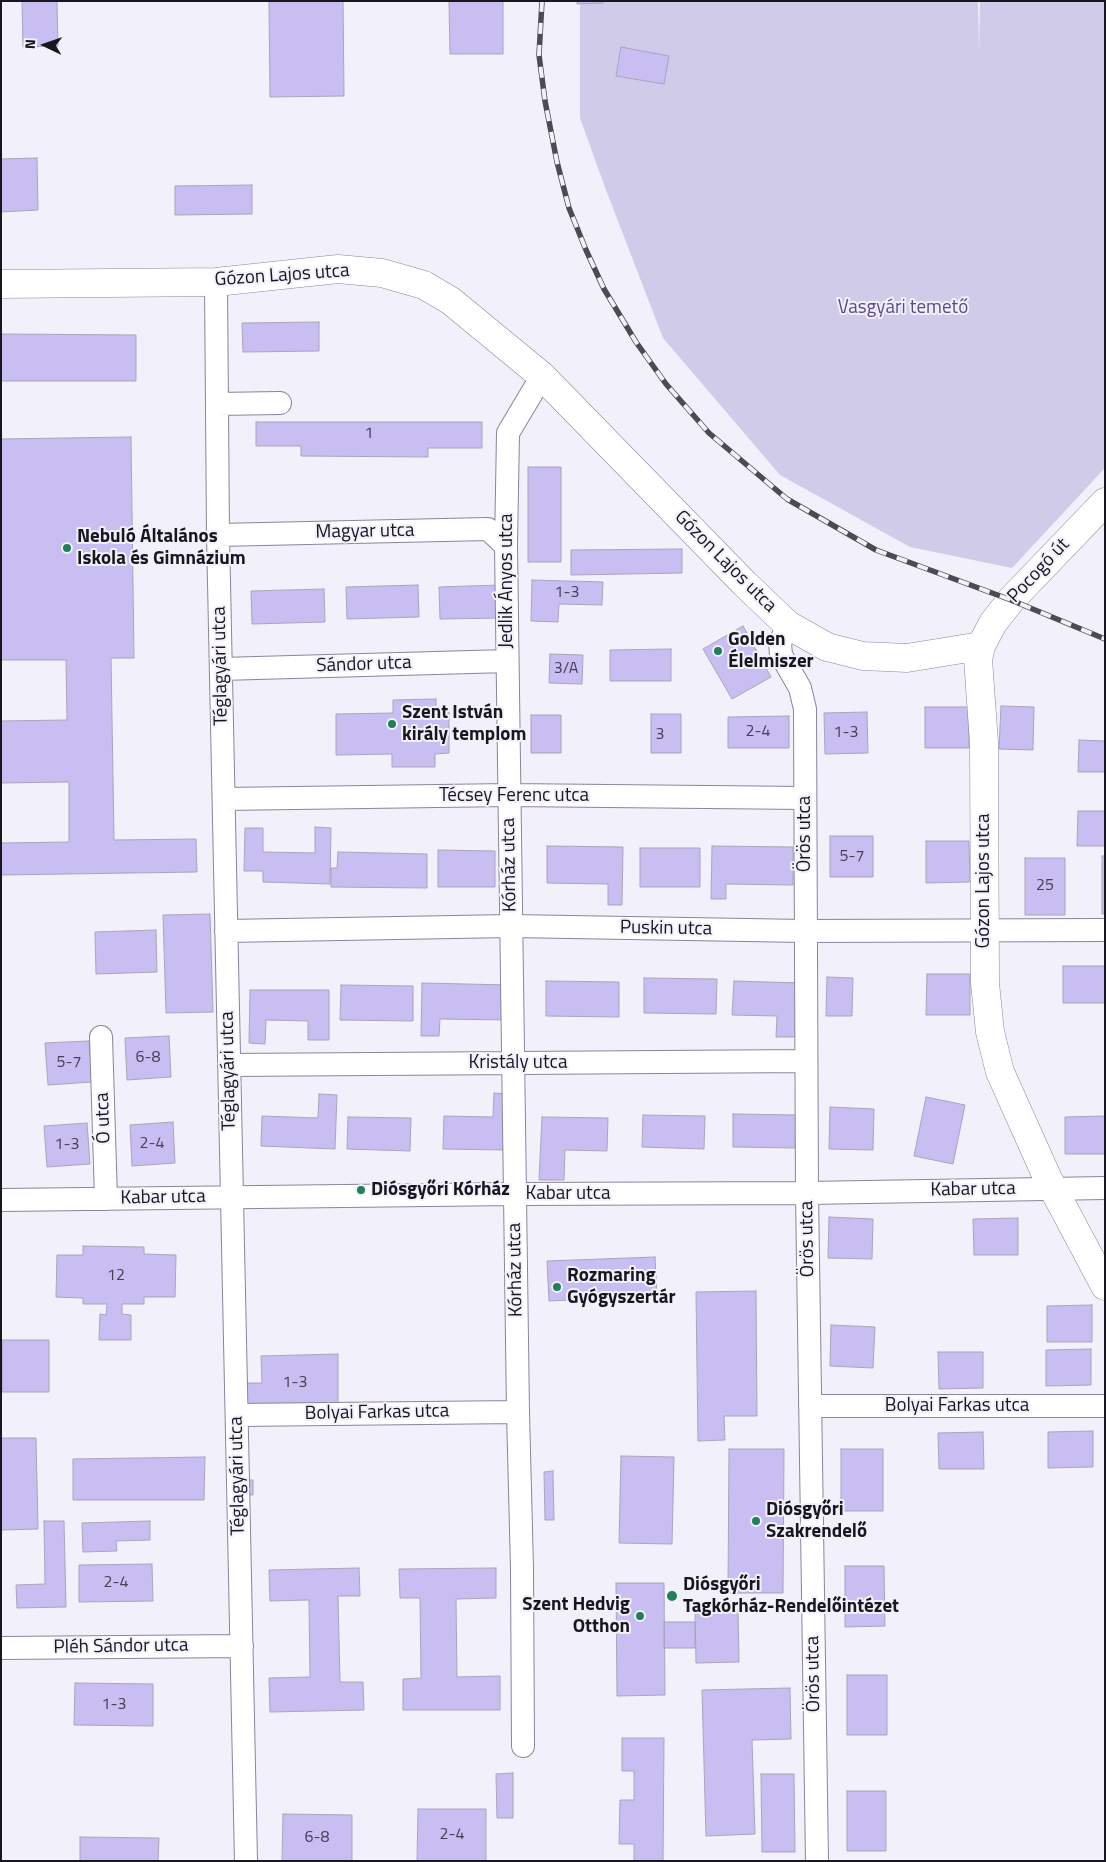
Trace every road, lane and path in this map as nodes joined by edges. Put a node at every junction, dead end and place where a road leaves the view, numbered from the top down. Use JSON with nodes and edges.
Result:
{"nodes":[{"id":1,"x":216,"y":282,"type":"junction"},
{"id":2,"x":1,"y":284,"type":"edge"},
{"id":3,"x":542,"y":376,"type":"junction"},
{"id":4,"x":280,"y":403,"type":"dead end"},
{"id":5,"x":217,"y":404,"type":"junction"},
{"id":6,"x":1105,"y":502,"type":"edge"},
{"id":7,"x":218,"y":535,"type":"junction"},
{"id":8,"x":506,"y":546,"type":"junction"},
{"id":9,"x":788,"y":625,"type":"junction"},
{"id":10,"x":981,"y":646,"type":"junction"},
{"id":11,"x":507,"y":661,"type":"junction"},
{"id":12,"x":221,"y":669,"type":"junction"},
{"id":13,"x":509,"y":795,"type":"junction"},
{"id":14,"x":805,"y":798,"type":"junction"},
{"id":15,"x":224,"y":799,"type":"junction"},
{"id":16,"x":511,"y":926,"type":"junction"},
{"id":17,"x":1105,"y":930,"type":"edge"},
{"id":18,"x":226,"y":931,"type":"junction"},
{"id":19,"x":805,"y":931,"type":"junction"},
{"id":20,"x":985,"y":931,"type":"junction"},
{"id":21,"x":102,"y":1038,"type":"dead end"},
{"id":22,"x":806,"y":1061,"type":"junction"},
{"id":23,"x":513,"y":1062,"type":"junction"},
{"id":24,"x":229,"y":1065,"type":"junction"},
{"id":25,"x":1052,"y":1188,"type":"junction"},
{"id":26,"x":1105,"y":1188,"type":"edge"},
{"id":27,"x":515,"y":1194,"type":"junction"},
{"id":28,"x":807,"y":1194,"type":"junction"},
{"id":29,"x":232,"y":1198,"type":"junction"},
{"id":30,"x":106,"y":1199,"type":"junction"},
{"id":31,"x":1,"y":1200,"type":"edge"},
{"id":32,"x":1105,"y":1286,"type":"edge"},
{"id":33,"x":810,"y":1406,"type":"junction"},
{"id":34,"x":1105,"y":1406,"type":"edge"},
{"id":35,"x":518,"y":1412,"type":"junction"},
{"id":36,"x":236,"y":1415,"type":"junction"},
{"id":37,"x":242,"y":1646,"type":"junction"},
{"id":38,"x":1,"y":1648,"type":"edge"},
{"id":39,"x":523,"y":1746,"type":"dead end"},
{"id":40,"x":246,"y":1861,"type":"edge"},
{"id":41,"x":817,"y":1861,"type":"edge"}],
"edges":[{"from":1,"to":2,"type":"street","name":"Gózon Lajos utca"},
{"from":1,"to":3,"type":"street","name":"Gózon Lajos utca"},
{"from":1,"to":5,"type":"street","name":"Téglagyári utca"},
{"from":3,"to":8,"type":"street","name":"Jedlik Ányos utca"},
{"from":3,"to":9,"type":"street","name":"Gózon Lajos utca"},
{"from":4,"to":5,"type":"street"},
{"from":5,"to":7,"type":"street","name":"Téglagyári utca"},
{"from":6,"to":10,"type":"street","name":"Pocogó út"},
{"from":7,"to":8,"type":"street","name":"Magyar utca"},
{"from":7,"to":12,"type":"street","name":"Téglagyári utca"},
{"from":8,"to":11,"type":"street","name":"Jedlik Ányos utca"},
{"from":9,"to":10,"type":"street","name":"Gózon Lajos utca"},
{"from":9,"to":14,"type":"street","name":"Örös utca"},
{"from":10,"to":20,"type":"street","name":"Gózon Lajos utca"},
{"from":11,"to":12,"type":"street","name":"Sándor utca"},
{"from":11,"to":13,"type":"street","name":"Jedlik Ányos utca"},
{"from":12,"to":15,"type":"street","name":"Téglagyári utca"},
{"from":13,"to":14,"type":"street","name":"Técsey Ferenc utca"},
{"from":13,"to":15,"type":"street","name":"Técsey Ferenc utca"},
{"from":13,"to":16,"type":"street","name":"Kórház utca"},
{"from":14,"to":19,"type":"street","name":"Örös utca"},
{"from":15,"to":18,"type":"street","name":"Téglagyári utca"},
{"from":16,"to":18,"type":"street","name":"Puskin utca"},
{"from":16,"to":19,"type":"street","name":"Puskin utca"},
{"from":16,"to":23,"type":"street","name":"Kórház utca"},
{"from":17,"to":20,"type":"street","name":"Puskin utca"},
{"from":18,"to":24,"type":"street","name":"Téglagyári utca"},
{"from":19,"to":20,"type":"street","name":"Puskin utca"},
{"from":19,"to":22,"type":"street","name":"Örös utca"},
{"from":20,"to":25,"type":"street","name":"Gózon Lajos utca"},
{"from":21,"to":30,"type":"street","name":"Ó utca"},
{"from":22,"to":23,"type":"street","name":"Kristály utca"},
{"from":22,"to":28,"type":"street","name":"Örös utca"},
{"from":23,"to":24,"type":"street","name":"Kristály utca"},
{"from":23,"to":27,"type":"street","name":"Kórház utca"},
{"from":24,"to":29,"type":"street","name":"Téglagyári utca"},
{"from":25,"to":26,"type":"street","name":"Kabar utca"},
{"from":25,"to":28,"type":"street","name":"Kabar utca"},
{"from":25,"to":32,"type":"street","name":"Gózon Lajos utca"},
{"from":27,"to":28,"type":"street","name":"Kabar utca"},
{"from":27,"to":29,"type":"street","name":"Kabar utca"},
{"from":27,"to":35,"type":"street","name":"Kórház utca"},
{"from":28,"to":33,"type":"street","name":"Örös utca"},
{"from":29,"to":30,"type":"street","name":"Kabar utca"},
{"from":29,"to":36,"type":"street","name":"Téglagyári utca"},
{"from":30,"to":31,"type":"street","name":"Kabar utca"},
{"from":33,"to":34,"type":"street","name":"Bolyai Farkas utca"},
{"from":33,"to":41,"type":"street","name":"Örös utca"},
{"from":35,"to":36,"type":"street","name":"Bolyai Farkas utca"},
{"from":35,"to":39,"type":"street","name":"Kórház utca"},
{"from":36,"to":37,"type":"street","name":"Téglagyári utca"},
{"from":37,"to":38,"type":"street","name":"Pléh Sándor utca"},
{"from":37,"to":40,"type":"street","name":"Téglagyári utca"}]}
